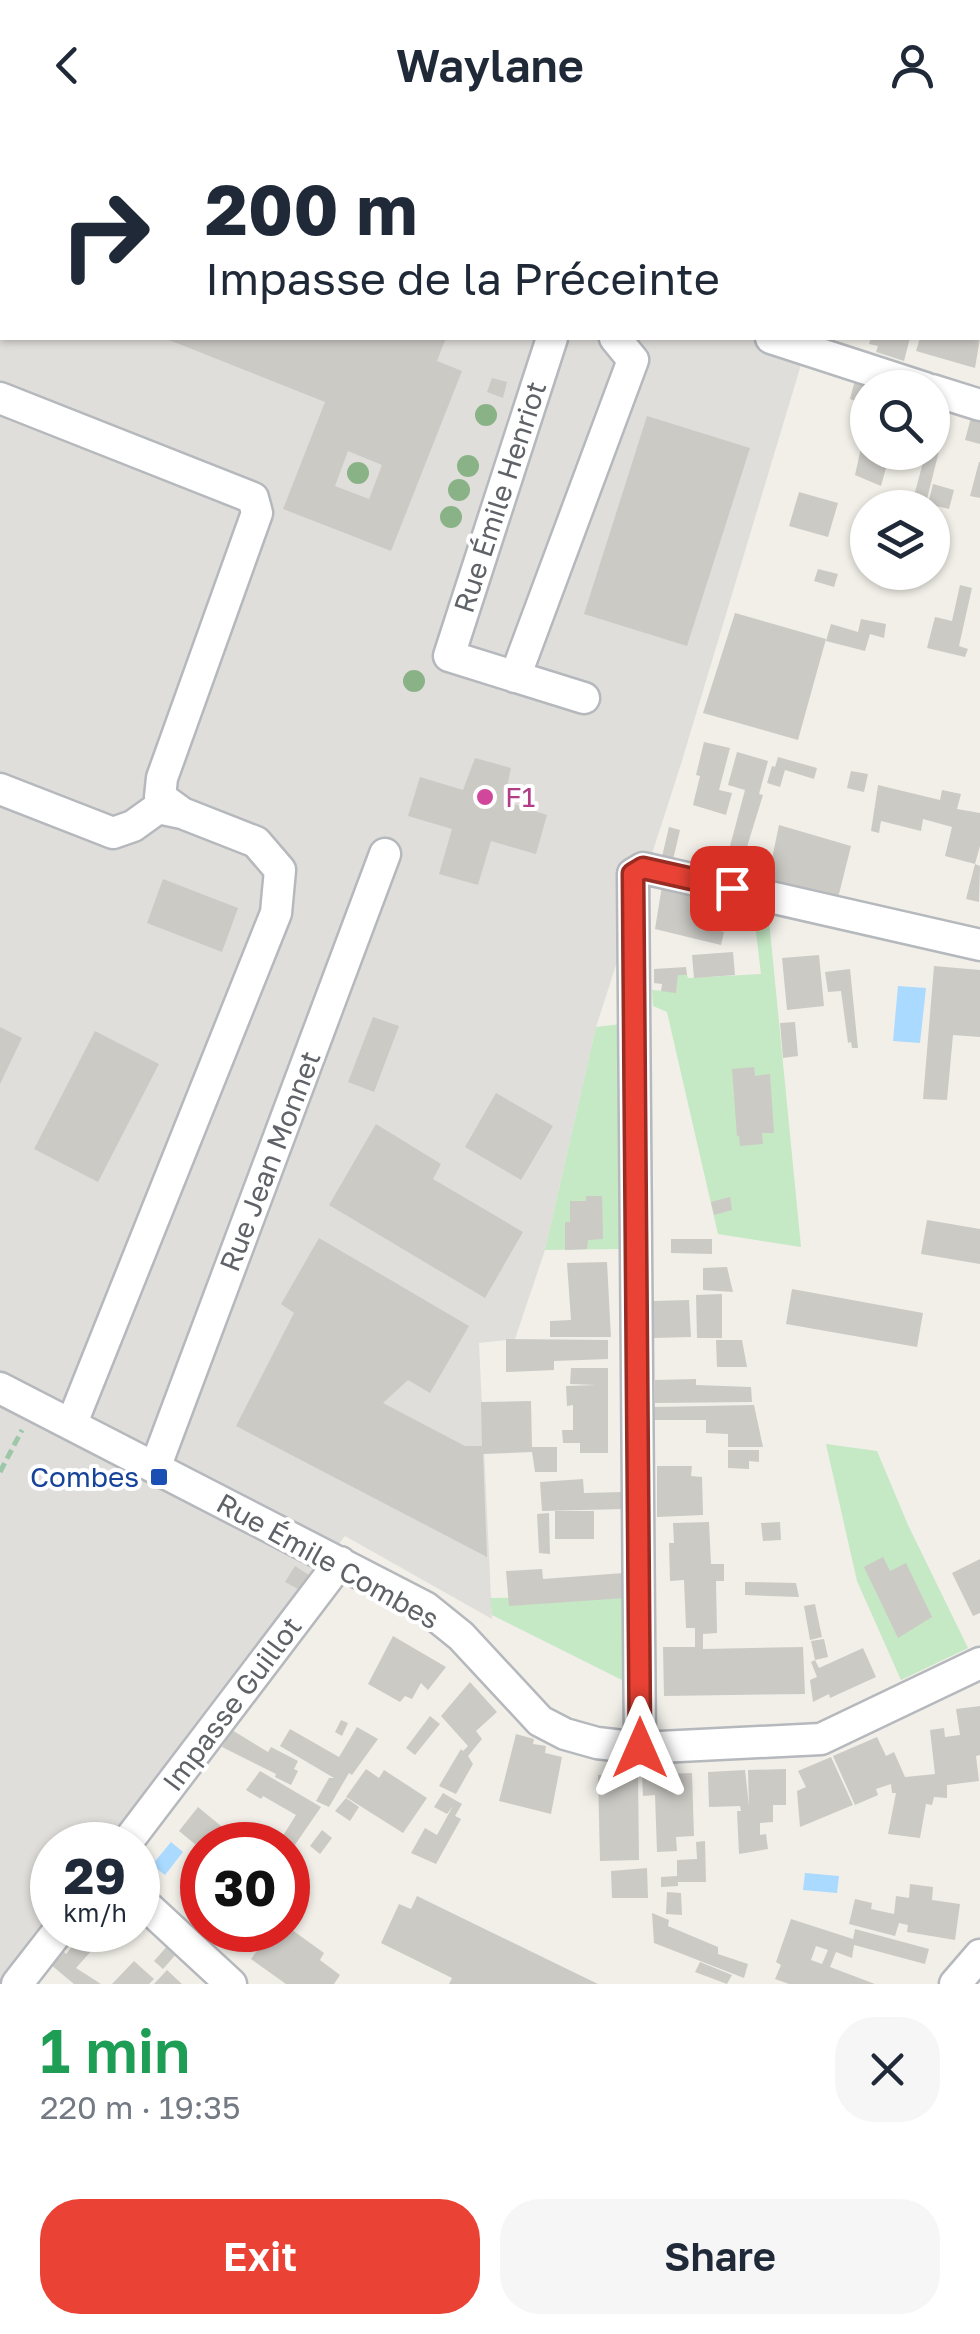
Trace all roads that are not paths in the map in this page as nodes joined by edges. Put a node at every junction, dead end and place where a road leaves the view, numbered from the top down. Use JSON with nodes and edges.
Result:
{"nodes":[{"id":1,"x":551,"y":340,"type":"edge"},
{"id":2,"x":617,"y":340,"type":"edge"},
{"id":3,"x":777,"y":340,"type":"edge"},
{"id":4,"x":870,"y":370,"type":"edge"},
{"id":5,"x":950,"y":396,"type":"edge"},
{"id":6,"x":0,"y":398,"type":"edge"},
{"id":7,"x":980,"y":405,"type":"edge"},
{"id":8,"x":515,"y":677,"type":"junction"},
{"id":9,"x":584,"y":698,"type":"dead end"},
{"id":10,"x":0,"y":789,"type":"edge"},
{"id":11,"x":182,"y":813,"type":"junction"},
{"id":12,"x":385,"y":854,"type":"dead end"},
{"id":13,"x":980,"y":945,"type":"edge"},
{"id":14,"x":0,"y":1388,"type":"edge"},
{"id":15,"x":72,"y":1423,"type":"junction"},
{"id":16,"x":155,"y":1468,"type":"junction"},
{"id":17,"x":340,"y":1562,"type":"junction"},
{"id":18,"x":980,"y":1663,"type":"edge"},
{"id":19,"x":640,"y":1748,"type":"junction"},
{"id":20,"x":142,"y":1822,"type":"edge"},
{"id":21,"x":160,"y":1918,"type":"edge"},
{"id":22,"x":42,"y":1952,"type":"edge"},
{"id":23,"x":980,"y":1954,"type":"edge"},
{"id":24,"x":17,"y":1984,"type":"edge"},
{"id":25,"x":231,"y":1984,"type":"edge"},
{"id":26,"x":955,"y":1984,"type":"edge"}],
"edges":[{"from":1,"to":8,"type":"street","name":"Rue Émile Henriot"},
{"from":2,"to":8,"type":"street"},
{"from":3,"to":4,"type":"street"},
{"from":5,"to":7,"type":"street"},
{"from":6,"to":11,"type":"street"},
{"from":8,"to":9,"type":"street"},
{"from":10,"to":11,"type":"street"},
{"from":11,"to":15,"type":"street"},
{"from":12,"to":16,"type":"street","name":"Rue Jean Monnet"},
{"from":13,"to":19,"type":"street"},
{"from":14,"to":15,"type":"street","name":"Rue Émile Combes"},
{"from":15,"to":16,"type":"street","name":"Rue Émile Combes"},
{"from":16,"to":17,"type":"street","name":"Rue Émile Combes"},
{"from":17,"to":19,"type":"street","name":"Rue Émile Combes"},
{"from":17,"to":20,"type":"street","name":"Impasse Guillot"},
{"from":18,"to":19,"type":"street","name":"Rue Émile Combes"},
{"from":21,"to":25,"type":"street"},
{"from":22,"to":24,"type":"street"},
{"from":23,"to":26,"type":"street"}]}
